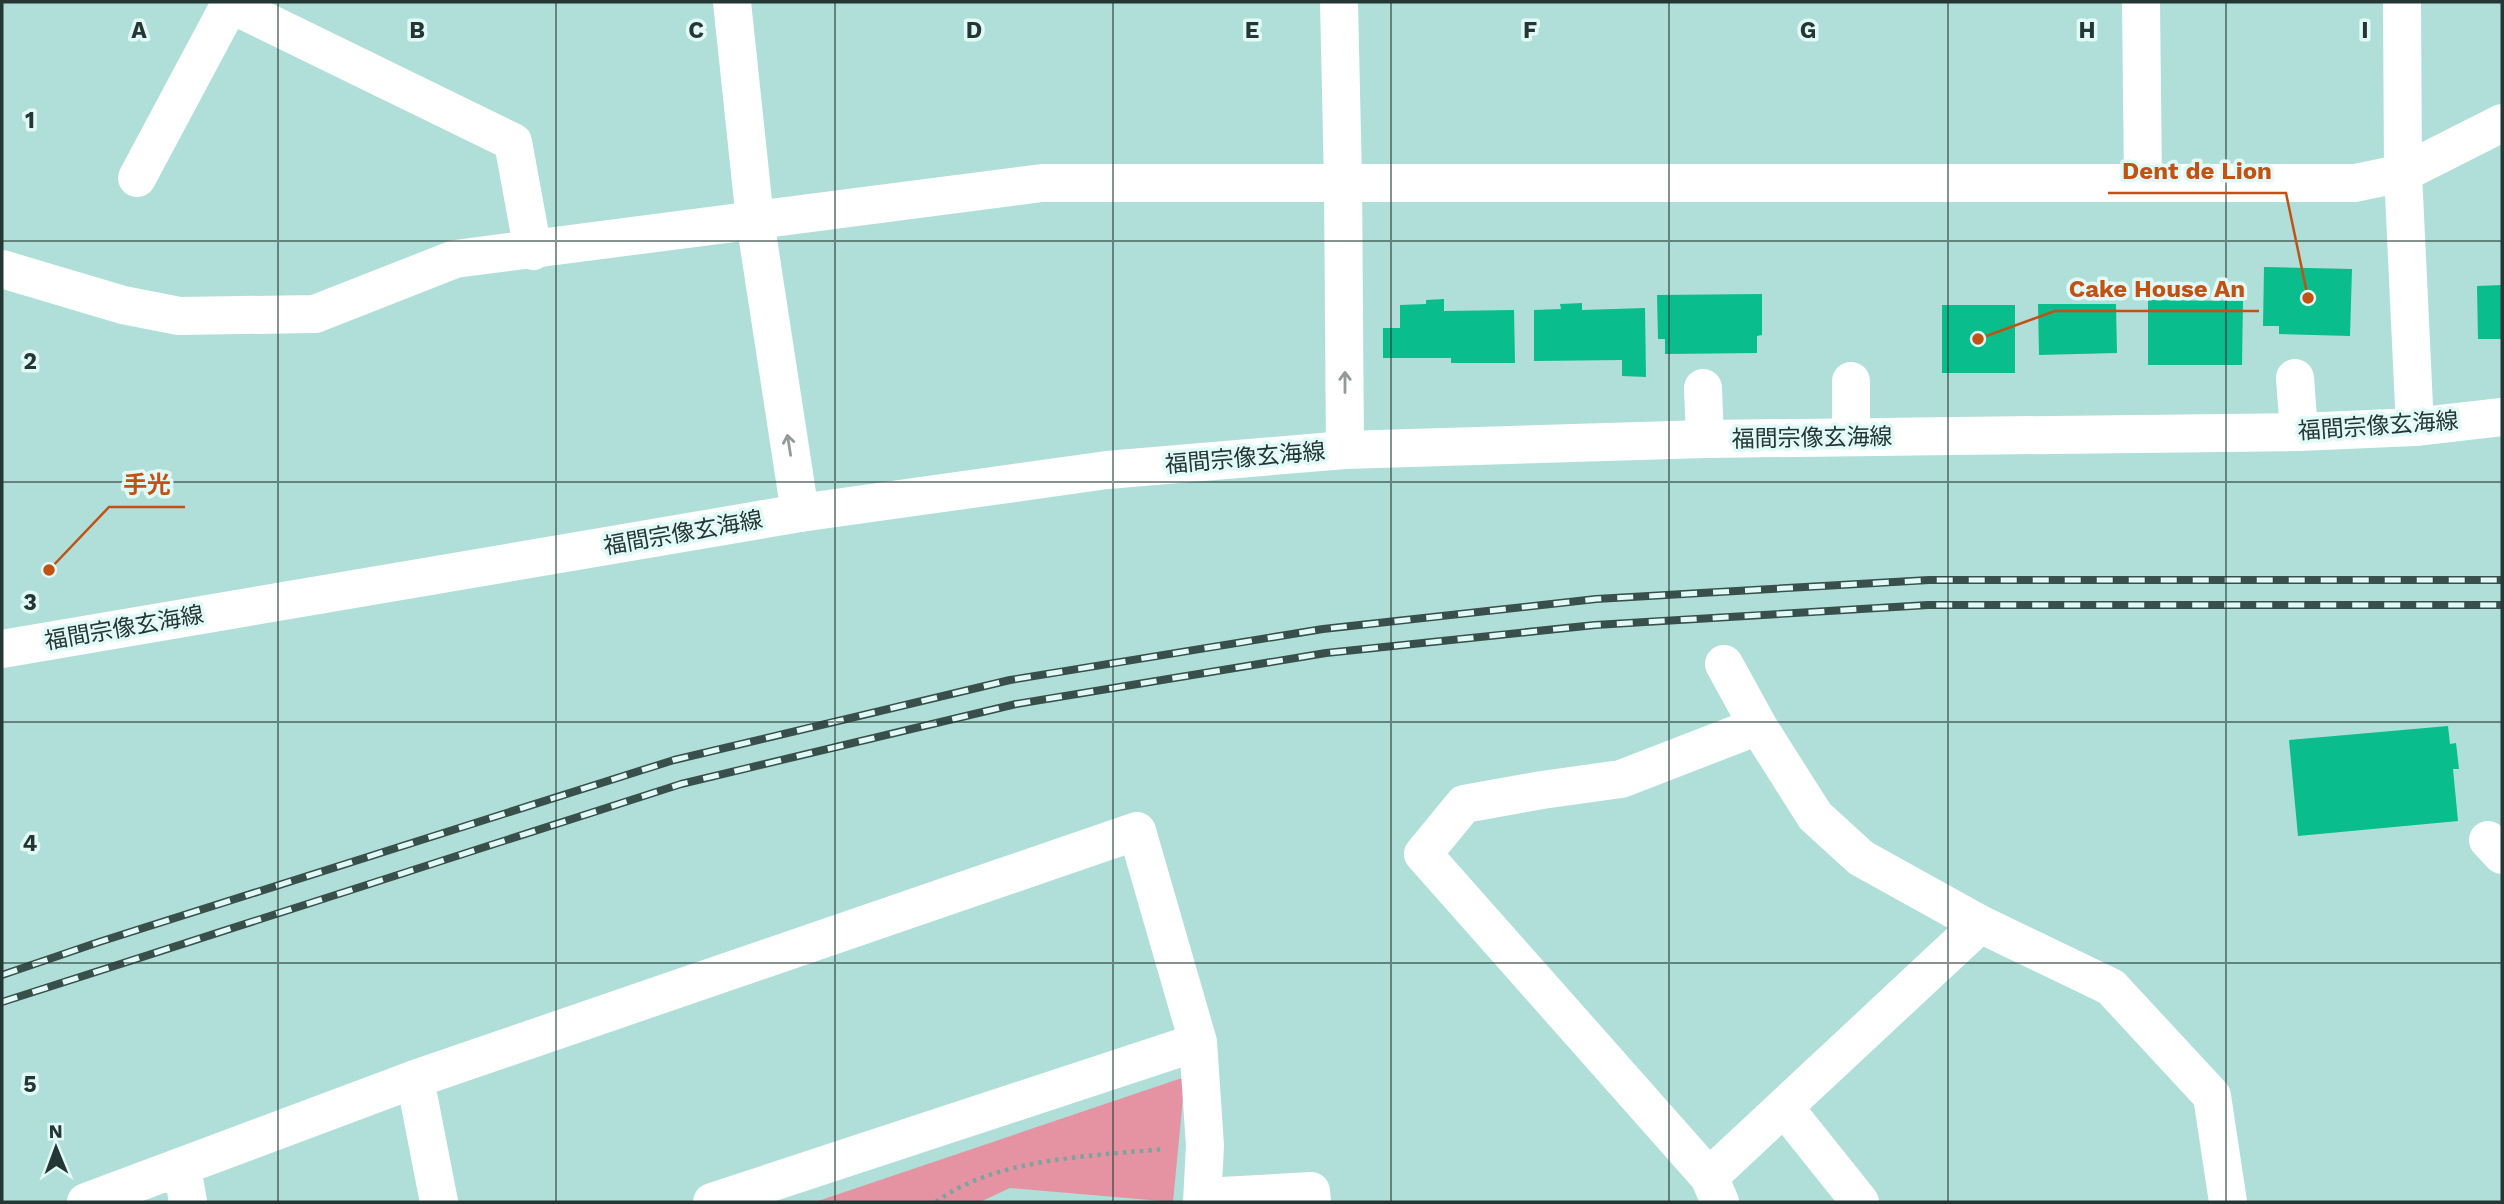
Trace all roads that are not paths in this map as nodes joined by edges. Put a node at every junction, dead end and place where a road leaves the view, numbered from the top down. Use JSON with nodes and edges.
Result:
{"nodes":[{"id":1,"x":732,"y":2,"type":"edge"},
{"id":2,"x":1339,"y":2,"type":"edge"},
{"id":3,"x":2141,"y":2,"type":"edge"},
{"id":4,"x":2402,"y":2,"type":"edge"},
{"id":5,"x":230,"y":3,"type":"edge"},
{"id":6,"x":2502,"y":123,"type":"edge"},
{"id":7,"x":2403,"y":173,"type":"junction"},
{"id":8,"x":137,"y":178,"type":"dead end"},
{"id":9,"x":1343,"y":181,"type":"junction"},
{"id":10,"x":2143,"y":182,"type":"junction"},
{"id":11,"x":755,"y":220,"type":"junction"},
{"id":12,"x":533,"y":251,"type":"junction"},
{"id":13,"x":2,"y":269,"type":"edge"},
{"id":14,"x":2295,"y":378,"type":"dead end"},
{"id":15,"x":1851,"y":382,"type":"dead end"},
{"id":16,"x":1703,"y":388,"type":"dead end"},
{"id":17,"x":2502,"y":417,"type":"edge"},
{"id":18,"x":2415,"y":427,"type":"junction"},
{"id":19,"x":2299,"y":432,"type":"junction"},
{"id":20,"x":1851,"y":437,"type":"junction"},
{"id":21,"x":1705,"y":439,"type":"junction"},
{"id":22,"x":1345,"y":450,"type":"junction"},
{"id":23,"x":800,"y":513,"type":"junction"},
{"id":24,"x":2,"y":649,"type":"edge"},
{"id":25,"x":1724,"y":664,"type":"dead end"},
{"id":26,"x":1758,"y":726,"type":"junction"},
{"id":27,"x":1980,"y":924,"type":"junction"},
{"id":28,"x":1198,"y":1042,"type":"junction"},
{"id":29,"x":415,"y":1079,"type":"junction"},
{"id":30,"x":1784,"y":1107,"type":"junction"},
{"id":31,"x":185,"y":1185,"type":"edge"},
{"id":32,"x":1714,"y":1189,"type":"edge"},
{"id":33,"x":1202,"y":1200,"type":"edge"},
{"id":34,"x":86,"y":1202,"type":"edge"},
{"id":35,"x":439,"y":1202,"type":"edge"},
{"id":36,"x":712,"y":1202,"type":"edge"},
{"id":37,"x":1312,"y":1202,"type":"edge"},
{"id":38,"x":1860,"y":1202,"type":"edge"},
{"id":39,"x":2228,"y":1202,"type":"edge"}],
"edges":[{"from":1,"to":11,"type":"street"},
{"from":2,"to":9,"type":"street"},
{"from":3,"to":10,"type":"street"},
{"from":4,"to":7,"type":"street"},
{"from":5,"to":8,"type":"street"},
{"from":5,"to":12,"type":"street"},
{"from":6,"to":7,"type":"street"},
{"from":7,"to":10,"type":"street"},
{"from":7,"to":18,"type":"street"},
{"from":9,"to":10,"type":"street"},
{"from":9,"to":11,"type":"street"},
{"from":22,"to":9,"type":"street","one_way":true},
{"from":11,"to":12,"type":"street"},
{"from":23,"to":11,"type":"street","one_way":true},
{"from":12,"to":13,"type":"street"},
{"from":14,"to":19,"type":"street"},
{"from":15,"to":20,"type":"street"},
{"from":16,"to":21,"type":"street"},
{"from":17,"to":18,"type":"street","name":"福間宗像玄海線"},
{"from":18,"to":19,"type":"street","name":"福間宗像玄海線"},
{"from":19,"to":20,"type":"street","name":"福間宗像玄海線"},
{"from":20,"to":21,"type":"street","name":"福間宗像玄海線"},
{"from":21,"to":22,"type":"street","name":"福間宗像玄海線"},
{"from":22,"to":23,"type":"street","name":"福間宗像玄海線"},
{"from":23,"to":24,"type":"street","name":"福間宗像玄海線"},
{"from":25,"to":26,"type":"street"},
{"from":26,"to":27,"type":"street"},
{"from":26,"to":32,"type":"street"},
{"from":27,"to":30,"type":"street"},
{"from":27,"to":39,"type":"street"},
{"from":28,"to":29,"type":"street"},
{"from":28,"to":33,"type":"street"},
{"from":28,"to":36,"type":"street"},
{"from":29,"to":31,"type":"street"},
{"from":29,"to":35,"type":"street"},
{"from":30,"to":32,"type":"street"},
{"from":30,"to":38,"type":"street"},
{"from":31,"to":34,"type":"street"},
{"from":33,"to":37,"type":"street"}]}
